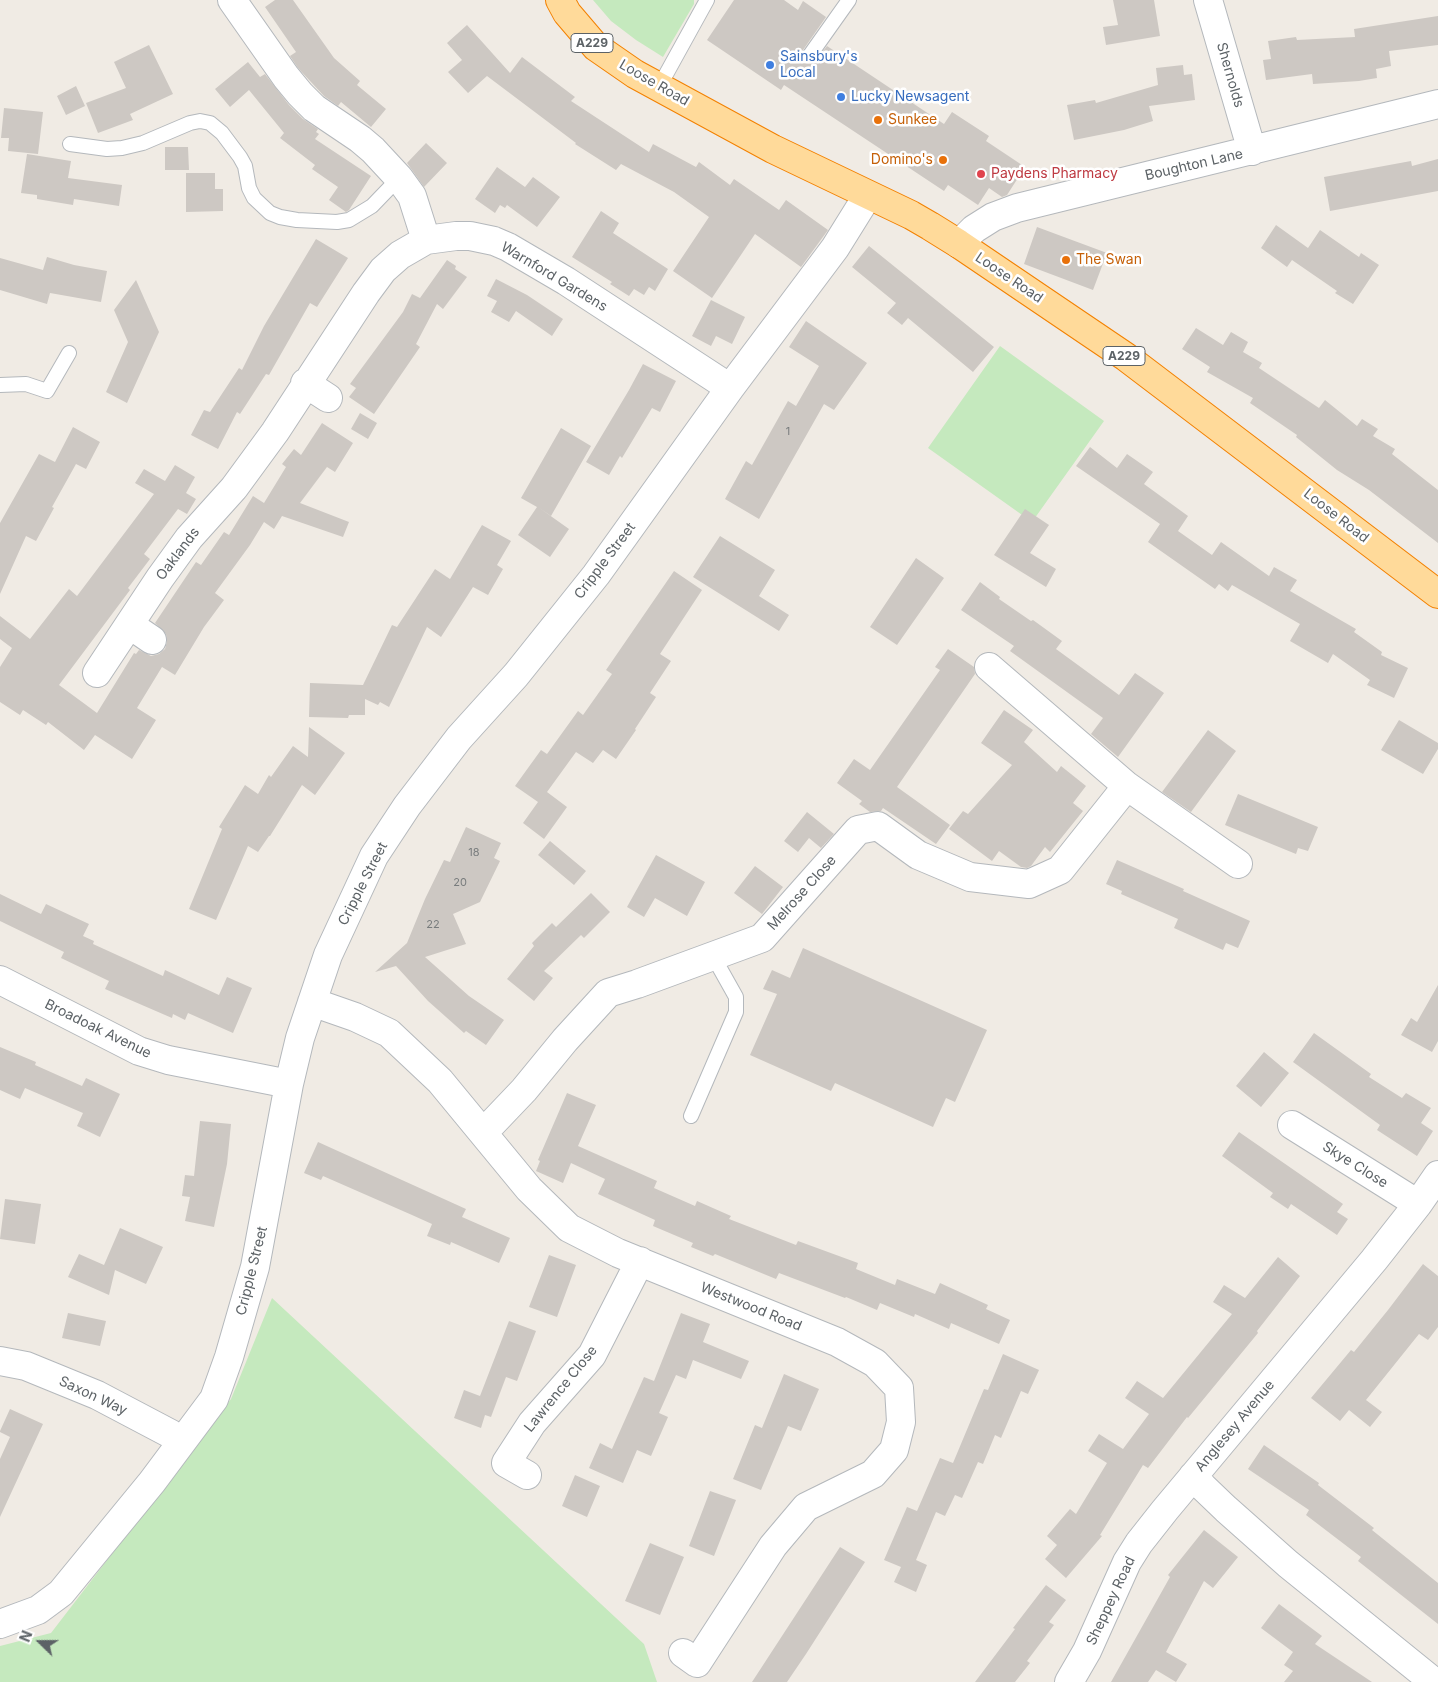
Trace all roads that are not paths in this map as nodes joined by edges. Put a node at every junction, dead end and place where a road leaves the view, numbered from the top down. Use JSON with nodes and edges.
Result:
{"nodes":[{"id":1,"x":560,"y":0,"type":"edge"},
{"id":2,"x":707,"y":0,"type":"edge"},
{"id":3,"x":849,"y":0,"type":"edge"},
{"id":4,"x":1208,"y":0,"type":"edge"},
{"id":5,"x":240,"y":3,"type":"edge"},
{"id":6,"x":810,"y":55,"type":"dead end"},
{"id":7,"x":659,"y":87,"type":"junction"},
{"id":8,"x":1438,"y":104,"type":"edge"},
{"id":9,"x":70,"y":144,"type":"dead end"},
{"id":10,"x":1252,"y":151,"type":"junction"},
{"id":11,"x":399,"y":178,"type":"junction"},
{"id":12,"x":868,"y":195,"type":"junction"},
{"id":13,"x":426,"y":240,"type":"junction"},
{"id":14,"x":959,"y":244,"type":"junction"},
{"id":15,"x":70,"y":353,"type":"dead end"},
{"id":16,"x":306,"y":383,"type":"junction"},
{"id":17,"x":0,"y":385,"type":"edge"},
{"id":18,"x":730,"y":388,"type":"junction"},
{"id":19,"x":328,"y":398,"type":"dead end"},
{"id":20,"x":234,"y":488,"type":"joint"},
{"id":21,"x":1438,"y":594,"type":"edge"},
{"id":22,"x":130,"y":625,"type":"junction"},
{"id":23,"x":152,"y":640,"type":"dead end"},
{"id":24,"x":989,"y":667,"type":"dead end"},
{"id":25,"x":96,"y":672,"type":"dead end"},
{"id":26,"x":1127,"y":786,"type":"junction"},
{"id":27,"x":1238,"y":864,"type":"dead end"},
{"id":28,"x":712,"y":956,"type":"junction"},
{"id":29,"x":0,"y":980,"type":"edge"},
{"id":30,"x":312,"y":1002,"type":"junction"},
{"id":31,"x":289,"y":1084,"type":"junction"},
{"id":32,"x":691,"y":1116,"type":"dead end"},
{"id":33,"x":1292,"y":1125,"type":"dead end"},
{"id":34,"x":483,"y":1133,"type":"junction"},
{"id":35,"x":1438,"y":1175,"type":"edge"},
{"id":36,"x":1418,"y":1204,"type":"junction"},
{"id":37,"x":640,"y":1261,"type":"junction"},
{"id":38,"x":0,"y":1361,"type":"edge"},
{"id":39,"x":182,"y":1442,"type":"junction"},
{"id":40,"x":517,"y":1469,"type":"dead end"},
{"id":41,"x":1193,"y":1476,"type":"junction"},
{"id":42,"x":0,"y":1624,"type":"edge"},
{"id":43,"x":690,"y":1666,"type":"edge"},
{"id":44,"x":1069,"y":1682,"type":"edge"},
{"id":45,"x":1434,"y":1682,"type":"edge"}],
"edges":[{"from":1,"to":7,"type":"highway","name":"Loose Road","number":"A229"},
{"from":2,"to":7,"type":"lane"},
{"from":3,"to":6,"type":"lane"},
{"from":4,"to":10,"type":"street","name":"Shernolds"},
{"from":5,"to":11,"type":"street"},
{"from":7,"to":12,"type":"highway","name":"Loose Road","number":"A229"},
{"from":8,"to":10,"type":"street","name":"Boughton Lane"},
{"from":9,"to":11,"type":"lane"},
{"from":10,"to":14,"type":"street","name":"Boughton Lane"},
{"from":11,"to":13,"type":"street"},
{"from":12,"to":14,"type":"highway","name":"Loose Road","number":"A229"},
{"from":12,"to":18,"type":"street","name":"Cripple Street"},
{"from":13,"to":16,"type":"street","name":"Warnford Gardens"},
{"from":13,"to":18,"type":"street","name":"Warnford Gardens"},
{"from":14,"to":21,"type":"highway","name":"Loose Road","number":"A229"},
{"from":15,"to":17,"type":"lane"},
{"from":16,"to":19,"type":"street"},
{"from":16,"to":20,"type":"street","name":"Warnford Gardens"},
{"from":18,"to":30,"type":"street","name":"Cripple Street"},
{"from":20,"to":22,"type":"street","name":"Oaklands"},
{"from":22,"to":23,"type":"street"},
{"from":22,"to":25,"type":"street","name":"Oaklands"},
{"from":24,"to":26,"type":"street"},
{"from":26,"to":27,"type":"street"},
{"from":26,"to":28,"type":"street","name":"Melrose Close"},
{"from":28,"to":32,"type":"lane"},
{"from":28,"to":34,"type":"street","name":"Melrose Close"},
{"from":29,"to":31,"type":"street","name":"Broadoak Avenue"},
{"from":30,"to":31,"type":"street","name":"Cripple Street"},
{"from":30,"to":34,"type":"street","name":"Westwood Road"},
{"from":31,"to":39,"type":"street","name":"Cripple Street"},
{"from":33,"to":36,"type":"street","name":"Skye Close"},
{"from":34,"to":37,"type":"street","name":"Westwood Road"},
{"from":35,"to":36,"type":"street","name":"Anglesey Avenue"},
{"from":36,"to":41,"type":"street","name":"Anglesey Avenue"},
{"from":37,"to":40,"type":"street","name":"Lawrence Close"},
{"from":37,"to":43,"type":"street","name":"Westwood Road"},
{"from":38,"to":39,"type":"street","name":"Saxon Way"},
{"from":39,"to":42,"type":"street","name":"Cripple Street"},
{"from":41,"to":44,"type":"street","name":"Sheppey Road"},
{"from":41,"to":45,"type":"street","name":"Anglesey Avenue"}]}
